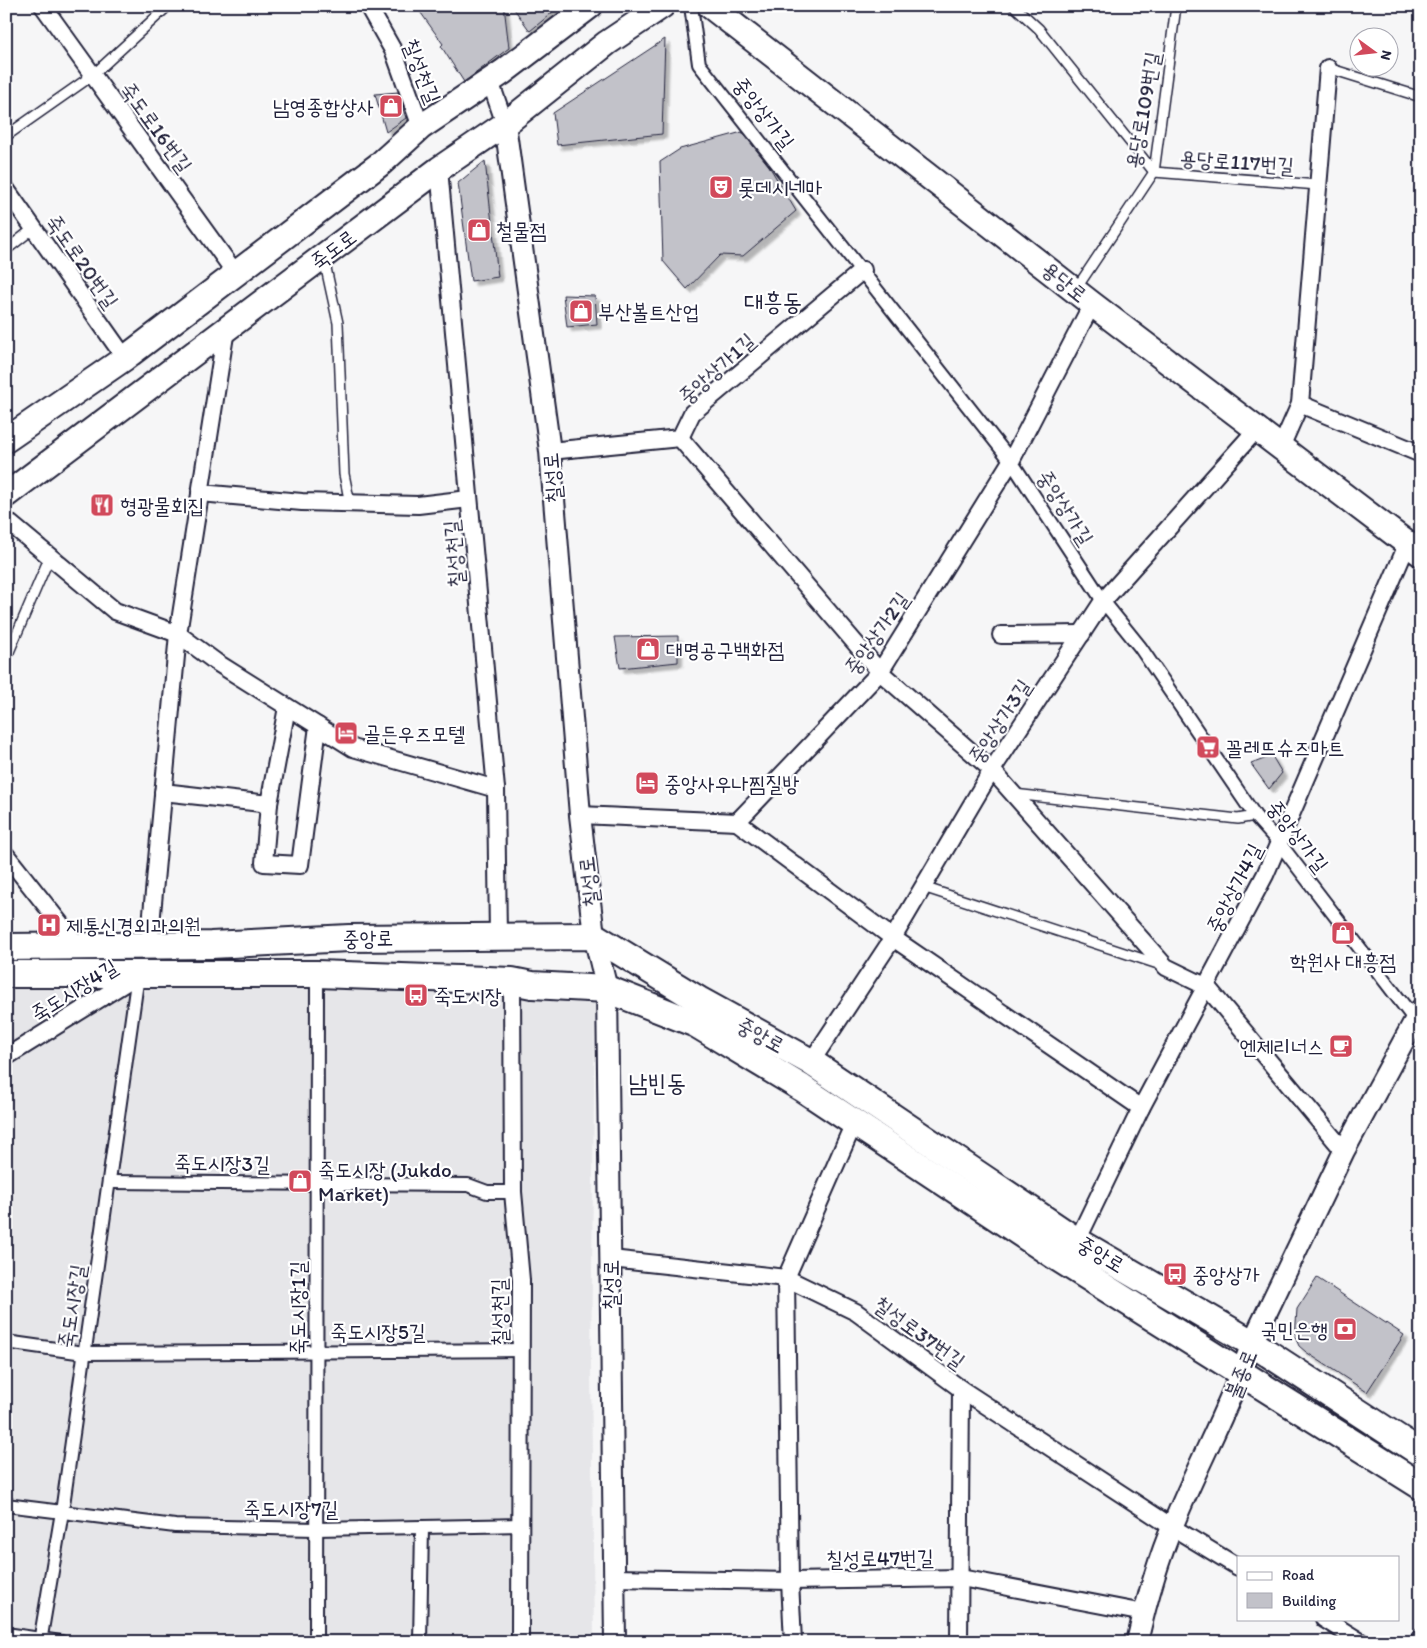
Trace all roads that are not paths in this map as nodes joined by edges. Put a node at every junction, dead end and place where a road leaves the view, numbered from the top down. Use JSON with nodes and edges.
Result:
{"nodes":[{"id":1,"x":43,"y":6,"type":"edge"},
{"id":2,"x":168,"y":6,"type":"edge"},
{"id":3,"x":368,"y":6,"type":"edge"},
{"id":4,"x":590,"y":6,"type":"edge"},
{"id":5,"x":662,"y":6,"type":"edge"},
{"id":6,"x":691,"y":6,"type":"edge"},
{"id":7,"x":710,"y":6,"type":"edge"},
{"id":8,"x":1014,"y":6,"type":"edge"},
{"id":9,"x":1176,"y":6,"type":"edge"},
{"id":10,"x":1328,"y":68,"type":"joint"},
{"id":11,"x":93,"y":75,"type":"junction"},
{"id":12,"x":490,"y":81,"type":"junction"},
{"id":13,"x":1421,"y":97,"type":"edge"},
{"id":14,"x":505,"y":124,"type":"junction"},
{"id":15,"x":421,"y":127,"type":"junction"},
{"id":16,"x":6,"y":136,"type":"edge"},
{"id":17,"x":440,"y":169,"type":"junction"},
{"id":18,"x":1154,"y":172,"type":"junction"},
{"id":19,"x":1318,"y":185,"type":"junction"},
{"id":20,"x":6,"y":188,"type":"edge"},
{"id":21,"x":34,"y":228,"type":"junction"},
{"id":22,"x":6,"y":250,"type":"edge"},
{"id":23,"x":323,"y":256,"type":"junction"},
{"id":24,"x":863,"y":270,"type":"junction"},
{"id":25,"x":236,"y":274,"type":"junction"},
{"id":26,"x":1084,"y":296,"type":"junction"},
{"id":27,"x":226,"y":329,"type":"junction"},
{"id":28,"x":125,"y":358,"type":"junction"},
{"id":29,"x":1300,"y":404,"type":"junction"},
{"id":30,"x":1256,"y":430,"type":"junction"},
{"id":31,"x":680,"y":438,"type":"junction"},
{"id":32,"x":6,"y":440,"type":"edge"},
{"id":33,"x":1282,"y":447,"type":"junction"},
{"id":34,"x":550,"y":452,"type":"junction"},
{"id":35,"x":1421,"y":454,"type":"edge"},
{"id":36,"x":1011,"y":461,"type":"junction"},
{"id":37,"x":200,"y":493,"type":"junction"},
{"id":38,"x":6,"y":495,"type":"edge"},
{"id":39,"x":469,"y":499,"type":"junction"},
{"id":40,"x":350,"y":504,"type":"junction"},
{"id":41,"x":6,"y":520,"type":"edge"},
{"id":42,"x":1414,"y":550,"type":"edge"},
{"id":43,"x":50,"y":556,"type":"junction"},
{"id":44,"x":1103,"y":601,"type":"junction"},
{"id":45,"x":178,"y":634,"type":"junction"},
{"id":46,"x":1082,"y":634,"type":"junction"},
{"id":47,"x":1000,"y":635,"type":"dead end"},
{"id":48,"x":6,"y":660,"type":"edge"},
{"id":49,"x":880,"y":672,"type":"junction"},
{"id":50,"x":287,"y":707,"type":"junction"},
{"id":51,"x":318,"y":726,"type":"junction"},
{"id":52,"x":992,"y":770,"type":"junction"},
{"id":53,"x":496,"y":789,"type":"junction"},
{"id":54,"x":162,"y":792,"type":"junction"},
{"id":55,"x":1014,"y":794,"type":"junction"},
{"id":56,"x":269,"y":804,"type":"junction"},
{"id":57,"x":580,"y":815,"type":"junction"},
{"id":58,"x":1255,"y":816,"type":"junction"},
{"id":59,"x":737,"y":822,"type":"junction"},
{"id":60,"x":1280,"y":844,"type":"junction"},
{"id":61,"x":6,"y":855,"type":"edge"},
{"id":62,"x":923,"y":888,"type":"junction"},
{"id":63,"x":498,"y":936,"type":"junction"},
{"id":64,"x":594,"y":936,"type":"junction"},
{"id":65,"x":893,"y":938,"type":"junction"},
{"id":66,"x":78,"y":946,"type":"junction"},
{"id":67,"x":149,"y":946,"type":"junction"},
{"id":68,"x":6,"y":947,"type":"edge"},
{"id":69,"x":1166,"y":966,"type":"junction"},
{"id":70,"x":6,"y":974,"type":"edge"},
{"id":71,"x":318,"y":974,"type":"junction"},
{"id":72,"x":138,"y":975,"type":"junction"},
{"id":73,"x":512,"y":981,"type":"junction"},
{"id":74,"x":1207,"y":987,"type":"junction"},
{"id":75,"x":607,"y":989,"type":"junction"},
{"id":76,"x":1419,"y":1019,"type":"edge"},
{"id":77,"x":6,"y":1057,"type":"edge"},
{"id":78,"x":811,"y":1062,"type":"junction"},
{"id":79,"x":1141,"y":1108,"type":"junction"},
{"id":80,"x":854,"y":1123,"type":"junction"},
{"id":81,"x":1344,"y":1151,"type":"junction"},
{"id":82,"x":110,"y":1182,"type":"junction"},
{"id":83,"x":317,"y":1185,"type":"junction"},
{"id":84,"x":513,"y":1192,"type":"junction"},
{"id":85,"x":1077,"y":1240,"type":"junction"},
{"id":86,"x":611,"y":1259,"type":"junction"},
{"id":87,"x":786,"y":1278,"type":"junction"},
{"id":88,"x":6,"y":1342,"type":"edge"},
{"id":89,"x":1252,"y":1343,"type":"junction"},
{"id":90,"x":521,"y":1350,"type":"junction"},
{"id":91,"x":316,"y":1351,"type":"junction"},
{"id":92,"x":84,"y":1353,"type":"junction"},
{"id":93,"x":1241,"y":1375,"type":"junction"},
{"id":94,"x":961,"y":1389,"type":"junction"},
{"id":95,"x":1421,"y":1453,"type":"edge"},
{"id":96,"x":1421,"y":1486,"type":"edge"},
{"id":97,"x":6,"y":1505,"type":"edge"},
{"id":98,"x":62,"y":1512,"type":"junction"},
{"id":99,"x":520,"y":1524,"type":"junction"},
{"id":100,"x":422,"y":1527,"type":"junction"},
{"id":101,"x":1172,"y":1527,"type":"junction"},
{"id":102,"x":316,"y":1529,"type":"junction"},
{"id":103,"x":1237,"y":1566,"type":"edge"},
{"id":104,"x":614,"y":1578,"type":"junction"},
{"id":105,"x":962,"y":1578,"type":"junction"},
{"id":106,"x":790,"y":1581,"type":"junction"},
{"id":107,"x":1144,"y":1613,"type":"junction"},
{"id":108,"x":1326,"y":1620,"type":"edge"},
{"id":109,"x":6,"y":1634,"type":"edge"},
{"id":110,"x":1421,"y":1637,"type":"edge"},
{"id":111,"x":41,"y":1640,"type":"edge"},
{"id":112,"x":61,"y":1642,"type":"edge"},
{"id":113,"x":316,"y":1642,"type":"edge"},
{"id":114,"x":420,"y":1642,"type":"edge"},
{"id":115,"x":520,"y":1642,"type":"edge"},
{"id":116,"x":615,"y":1642,"type":"edge"},
{"id":117,"x":793,"y":1642,"type":"edge"},
{"id":118,"x":959,"y":1642,"type":"edge"},
{"id":119,"x":1137,"y":1642,"type":"edge"},
{"id":120,"x":1361,"y":1642,"type":"edge"},
{"id":121,"x":1418,"y":1642,"type":"edge"}],
"edges":[{"from":1,"to":11,"type":"street","name":"죽도로16번길"},
{"from":2,"to":11,"type":"lane"},
{"from":3,"to":15,"type":"street","name":"칠성천길"},
{"from":4,"to":12,"type":"main road","name":"죽도로"},
{"from":5,"to":14,"type":"main road","name":"죽도로"},
{"from":6,"to":24,"type":"street","name":"중앙상가길"},
{"from":7,"to":26,"type":"main road","name":"용당로"},
{"from":8,"to":18,"type":"lane"},
{"from":9,"to":18,"type":"lane","name":"용당로109번길"},
{"from":10,"to":13,"type":"lane"},
{"from":10,"to":19,"type":"street"},
{"from":11,"to":16,"type":"lane"},
{"from":11,"to":25,"type":"street","name":"죽도로16번길"},
{"from":12,"to":14,"type":"street"},
{"from":12,"to":15,"type":"main road","name":"죽도로"},
{"from":14,"to":17,"type":"main road","name":"죽도로"},
{"from":14,"to":34,"type":"street","name":"칠성로"},
{"from":15,"to":25,"type":"main road","name":"죽도로"},
{"from":17,"to":23,"type":"main road","name":"죽도로"},
{"from":17,"to":39,"type":"street","name":"칠성천길"},
{"from":18,"to":19,"type":"lane","name":"용당로117번길"},
{"from":18,"to":26,"type":"lane","name":"용당로109번길"},
{"from":19,"to":29,"type":"street"},
{"from":20,"to":21,"type":"street","name":"죽도로20번길"},
{"from":21,"to":22,"type":"lane"},
{"from":21,"to":28,"type":"street","name":"죽도로20번길"},
{"from":23,"to":27,"type":"main road","name":"죽도로"},
{"from":23,"to":40,"type":"lane"},
{"from":24,"to":31,"type":"street","name":"중앙상가1길"},
{"from":24,"to":36,"type":"street","name":"중앙상가길"},
{"from":25,"to":28,"type":"main road","name":"죽도로"},
{"from":26,"to":30,"type":"main road","name":"용당로"},
{"from":26,"to":36,"type":"street","name":"중앙상가2길"},
{"from":27,"to":37,"type":"street"},
{"from":27,"to":38,"type":"main road","name":"죽도로"},
{"from":28,"to":32,"type":"main road","name":"죽도로"},
{"from":29,"to":33,"type":"street"},
{"from":29,"to":35,"type":"street"},
{"from":30,"to":33,"type":"main road","name":"용당로"},
{"from":30,"to":44,"type":"street","name":"중앙상가3길"},
{"from":31,"to":34,"type":"street","name":"중앙상가1길"},
{"from":31,"to":49,"type":"street"},
{"from":33,"to":42,"type":"main road","name":"용당로"},
{"from":34,"to":57,"type":"street","name":"칠성로"},
{"from":36,"to":44,"type":"street","name":"중앙상가길"},
{"from":36,"to":49,"type":"street","name":"중앙상가2길"},
{"from":37,"to":40,"type":"street"},
{"from":37,"to":45,"type":"street"},
{"from":39,"to":40,"type":"street"},
{"from":39,"to":53,"type":"street","name":"칠성천길"},
{"from":41,"to":43,"type":"street"},
{"from":42,"to":60,"type":"street","name":"중앙상가4길"},
{"from":43,"to":45,"type":"street"},
{"from":43,"to":48,"type":"lane"},
{"from":44,"to":46,"type":"street","name":"중앙상가3길"},
{"from":44,"to":58,"type":"street","name":"중앙상가길"},
{"from":45,"to":50,"type":"street"},
{"from":45,"to":54,"type":"street"},
{"from":46,"to":47,"type":"street"},
{"from":46,"to":52,"type":"street","name":"중앙상가3길"},
{"from":49,"to":52,"type":"street"},
{"from":49,"to":59,"type":"street","name":"중앙상가2길"},
{"from":50,"to":51,"type":"street"},
{"from":50,"to":56,"type":"street"},
{"from":51,"to":53,"type":"street"},
{"from":51,"to":56,"type":"street"},
{"from":52,"to":55,"type":"street"},
{"from":52,"to":62,"type":"street","name":"중앙상가3길"},
{"from":53,"to":63,"type":"street","name":"칠성천길"},
{"from":54,"to":56,"type":"street"},
{"from":54,"to":67,"type":"street"},
{"from":55,"to":58,"type":"lane"},
{"from":55,"to":69,"type":"street"},
{"from":57,"to":59,"type":"street"},
{"from":57,"to":64,"type":"street","name":"칠성로"},
{"from":58,"to":60,"type":"street","name":"중앙상가길"},
{"from":59,"to":65,"type":"street"},
{"from":60,"to":74,"type":"street","name":"중앙상가4길"},
{"from":60,"to":76,"type":"street","name":"중앙상가길"},
{"from":61,"to":66,"type":"street"},
{"from":62,"to":65,"type":"street","name":"중앙상가3길"},
{"from":62,"to":69,"type":"lane"},
{"from":63,"to":64,"type":"main road","name":"중앙로"},
{"from":63,"to":67,"type":"main road","name":"중앙로"},
{"from":64,"to":75,"type":"street","name":"칠성로"},
{"from":64,"to":78,"type":"main road","name":"중앙로"},
{"from":65,"to":78,"type":"street","name":"중앙상가3길"},
{"from":65,"to":79,"type":"street"},
{"from":66,"to":67,"type":"main road","name":"중앙로"},
{"from":66,"to":68,"type":"main road","name":"중앙로"},
{"from":69,"to":74,"type":"street"},
{"from":70,"to":72,"type":"main road","name":"중앙로"},
{"from":71,"to":72,"type":"main road","name":"중앙로"},
{"from":71,"to":73,"type":"main road","name":"중앙로"},
{"from":71,"to":83,"type":"street","name":"죽도시장1길"},
{"from":72,"to":77,"type":"street","name":"죽도시장4길"},
{"from":72,"to":82,"type":"street","name":"죽도시장길"},
{"from":73,"to":75,"type":"main road","name":"중앙로"},
{"from":73,"to":84,"type":"street","name":"칠성천길"},
{"from":74,"to":79,"type":"street","name":"중앙상가4길"},
{"from":74,"to":81,"type":"street"},
{"from":75,"to":80,"type":"main road","name":"중앙로"},
{"from":75,"to":86,"type":"street","name":"칠성로"},
{"from":76,"to":81,"type":"street","name":"불종로"},
{"from":78,"to":85,"type":"main road","name":"중앙로"},
{"from":79,"to":85,"type":"street","name":"중앙상가4길"},
{"from":80,"to":87,"type":"street"},
{"from":80,"to":93,"type":"main road","name":"중앙로"},
{"from":81,"to":89,"type":"street","name":"불종로"},
{"from":82,"to":83,"type":"street","name":"죽도시장3길"},
{"from":82,"to":92,"type":"street","name":"죽도시장길"},
{"from":83,"to":84,"type":"street","name":"죽도시장3길"},
{"from":83,"to":91,"type":"street","name":"죽도시장1길"},
{"from":84,"to":90,"type":"street","name":"칠성천길"},
{"from":85,"to":89,"type":"main road","name":"중앙로"},
{"from":86,"to":87,"type":"street","name":"칠성로37번길"},
{"from":86,"to":104,"type":"street","name":"칠성로"},
{"from":87,"to":94,"type":"street","name":"칠성로37번길"},
{"from":87,"to":106,"type":"street"},
{"from":88,"to":92,"type":"street","name":"죽도시장5길"},
{"from":89,"to":93,"type":"street","name":"불종로"},
{"from":89,"to":95,"type":"main road","name":"중앙로"},
{"from":90,"to":91,"type":"street","name":"죽도시장5길"},
{"from":90,"to":99,"type":"street","name":"칠성천길"},
{"from":91,"to":92,"type":"street","name":"죽도시장5길"},
{"from":91,"to":102,"type":"street","name":"죽도시장1길"},
{"from":92,"to":98,"type":"street","name":"죽도시장길"},
{"from":93,"to":96,"type":"main road","name":"중앙로"},
{"from":93,"to":101,"type":"street","name":"불종로"},
{"from":94,"to":101,"type":"street","name":"칠성로37번길"},
{"from":94,"to":105,"type":"street"},
{"from":97,"to":98,"type":"street","name":"죽도시장7길"},
{"from":98,"to":102,"type":"street","name":"죽도시장7길"},
{"from":98,"to":111,"type":"street","name":"죽도시장길"},
{"from":99,"to":100,"type":"street","name":"죽도시장7길"},
{"from":99,"to":115,"type":"street","name":"칠성천길"},
{"from":100,"to":102,"type":"street","name":"죽도시장7길"},
{"from":100,"to":114,"type":"street"},
{"from":101,"to":103,"type":"street","name":"칠성로37번길"},
{"from":101,"to":107,"type":"street","name":"불종로"},
{"from":102,"to":113,"type":"street","name":"죽도시장1길"},
{"from":104,"to":106,"type":"street","name":"칠성로47번길"},
{"from":104,"to":116,"type":"street","name":"칠성로"},
{"from":105,"to":106,"type":"street","name":"칠성로47번길"},
{"from":105,"to":107,"type":"street","name":"칠성로47번길"},
{"from":105,"to":118,"type":"street"},
{"from":106,"to":117,"type":"street"},
{"from":107,"to":119,"type":"street","name":"불종로"},
{"from":108,"to":120,"type":"street"},
{"from":109,"to":111,"type":"street"},
{"from":110,"to":121,"type":"street"},
{"from":111,"to":112,"type":"street"}]}
